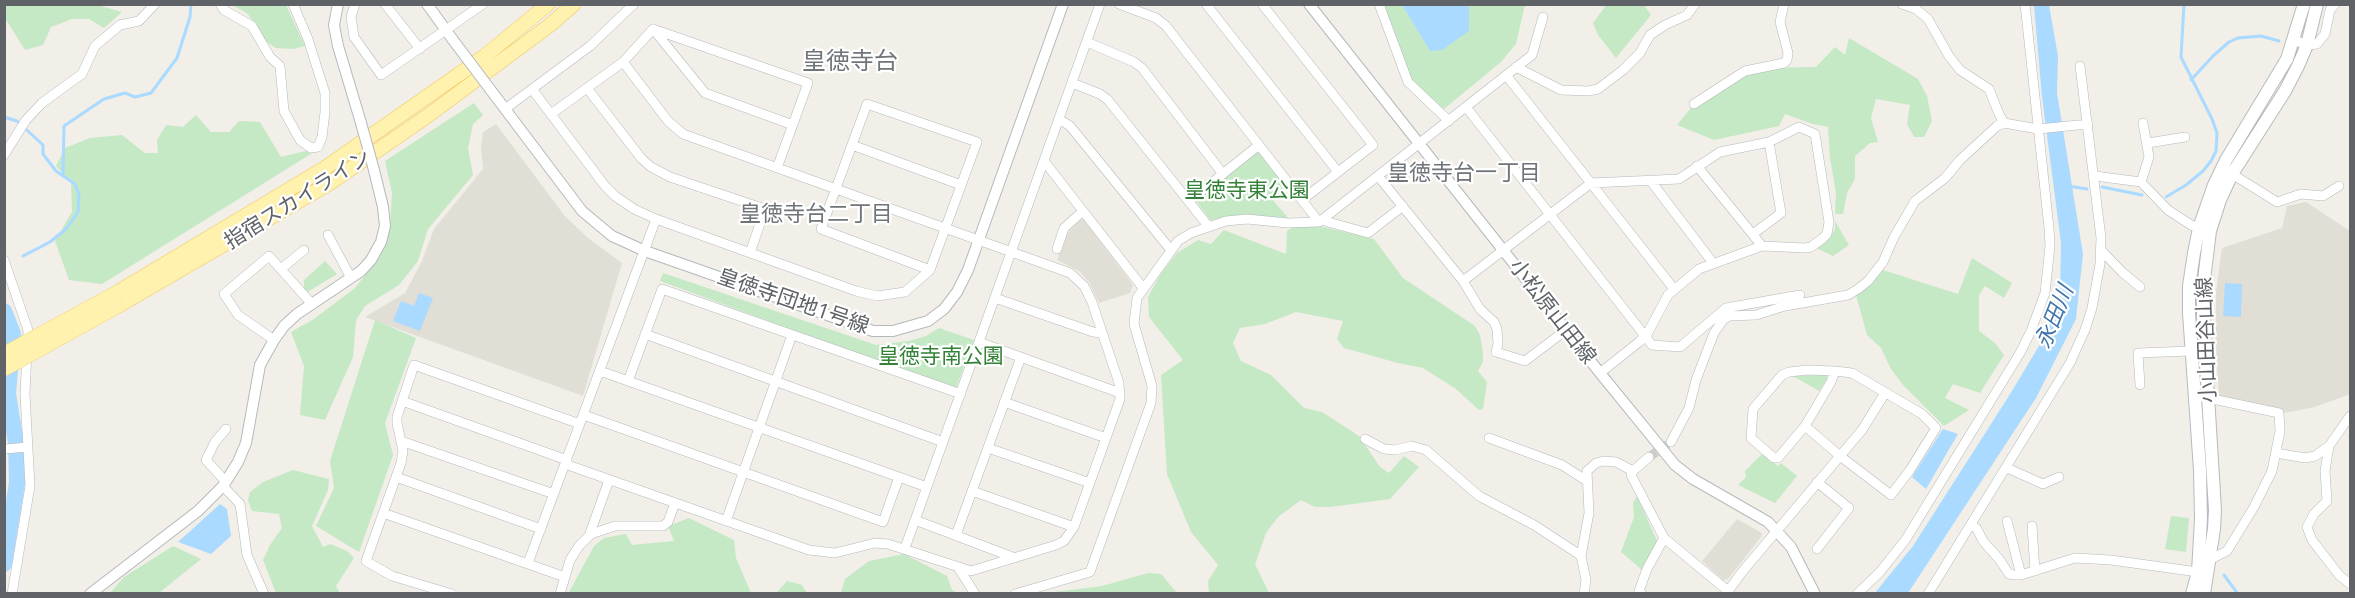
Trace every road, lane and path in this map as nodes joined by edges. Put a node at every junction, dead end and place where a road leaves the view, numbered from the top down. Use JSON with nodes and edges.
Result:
{"nodes":[{"id":1,"x":155,"y":4,"type":"edge"},
{"id":2,"x":220,"y":4,"type":"edge"},
{"id":3,"x":293,"y":4,"type":"edge"},
{"id":4,"x":338,"y":4,"type":"edge"},
{"id":5,"x":355,"y":4,"type":"edge"},
{"id":6,"x":385,"y":4,"type":"edge"},
{"id":7,"x":426,"y":4,"type":"edge"},
{"id":8,"x":483,"y":4,"type":"edge"},
{"id":9,"x":548,"y":4,"type":"edge"},
{"id":10,"x":574,"y":4,"type":"edge"},
{"id":11,"x":634,"y":4,"type":"edge"},
{"id":12,"x":1063,"y":4,"type":"edge"},
{"id":13,"x":1100,"y":4,"type":"edge"},
{"id":14,"x":1119,"y":4,"type":"edge"},
{"id":15,"x":1206,"y":4,"type":"edge"},
{"id":16,"x":1262,"y":4,"type":"edge"},
{"id":17,"x":1309,"y":4,"type":"edge"},
{"id":18,"x":1379,"y":4,"type":"edge"},
{"id":19,"x":1695,"y":4,"type":"edge"},
{"id":20,"x":1784,"y":4,"type":"edge"},
{"id":21,"x":1902,"y":4,"type":"edge"},
{"id":22,"x":2025,"y":4,"type":"edge"},
{"id":23,"x":2304,"y":4,"type":"edge"},
{"id":24,"x":2317,"y":4,"type":"edge"},
{"id":25,"x":2335,"y":4,"type":"edge"},
{"id":26,"x":471,"y":8,"type":"edge"},
{"id":27,"x":1543,"y":17,"type":"dead end"},
{"id":28,"x":653,"y":29,"type":"junction"},
{"id":29,"x":450,"y":35,"type":"junction"},
{"id":30,"x":2294,"y":40,"type":"junction"},
{"id":31,"x":1087,"y":42,"type":"junction"},
{"id":32,"x":2307,"y":45,"type":"junction"},
{"id":33,"x":420,"y":50,"type":"junction"},
{"id":34,"x":623,"y":62,"type":"junction"},
{"id":35,"x":2080,"y":66,"type":"dead end"},
{"id":36,"x":1516,"y":67,"type":"junction"},
{"id":37,"x":1506,"y":75,"type":"junction"},
{"id":38,"x":1072,"y":83,"type":"junction"},
{"id":39,"x":587,"y":88,"type":"junction"},
{"id":40,"x":532,"y":89,"type":"junction"},
{"id":41,"x":1694,"y":104,"type":"dead end"},
{"id":42,"x":502,"y":105,"type":"junction"},
{"id":43,"x":1466,"y":107,"type":"junction"},
{"id":44,"x":551,"y":114,"type":"junction"},
{"id":45,"x":1059,"y":119,"type":"junction"},
{"id":46,"x":1449,"y":121,"type":"junction"},
{"id":47,"x":2004,"y":123,"type":"junction"},
{"id":48,"x":2143,"y":123,"type":"dead end"},
{"id":49,"x":2088,"y":124,"type":"junction"},
{"id":50,"x":793,"y":125,"type":"junction"},
{"id":51,"x":2038,"y":129,"type":"junction"},
{"id":52,"x":2186,"y":137,"type":"dead end"},
{"id":53,"x":1769,"y":141,"type":"junction"},
{"id":54,"x":2148,"y":143,"type":"junction"},
{"id":55,"x":1419,"y":144,"type":"junction"},
{"id":56,"x":852,"y":145,"type":"junction"},
{"id":57,"x":1259,"y":145,"type":"junction"},
{"id":58,"x":4,"y":155,"type":"edge"},
{"id":59,"x":1044,"y":161,"type":"junction"},
{"id":60,"x":1697,"y":166,"type":"junction"},
{"id":61,"x":777,"y":168,"type":"junction"},
{"id":62,"x":1338,"y":172,"type":"junction"},
{"id":63,"x":1223,"y":174,"type":"junction"},
{"id":64,"x":2232,"y":174,"type":"junction"},
{"id":65,"x":1378,"y":176,"type":"junction"},
{"id":66,"x":2095,"y":176,"type":"junction"},
{"id":67,"x":1650,"y":180,"type":"junction"},
{"id":68,"x":2141,"y":182,"type":"junction"},
{"id":69,"x":1591,"y":183,"type":"junction"},
{"id":70,"x":961,"y":185,"type":"junction"},
{"id":71,"x":2339,"y":186,"type":"dead end"},
{"id":72,"x":836,"y":189,"type":"junction"},
{"id":73,"x":1302,"y":200,"type":"junction"},
{"id":74,"x":1188,"y":201,"type":"junction"},
{"id":75,"x":1402,"y":206,"type":"junction"},
{"id":76,"x":1083,"y":211,"type":"junction"},
{"id":77,"x":1550,"y":214,"type":"junction"},
{"id":78,"x":657,"y":219,"type":"junction"},
{"id":79,"x":1320,"y":221,"type":"junction"},
{"id":80,"x":1209,"y":227,"type":"junction"},
{"id":81,"x":946,"y":228,"type":"junction"},
{"id":82,"x":2205,"y":230,"type":"junction"},
{"id":83,"x":1753,"y":234,"type":"junction"},
{"id":84,"x":328,"y":235,"type":"dead end"},
{"id":85,"x":978,"y":239,"type":"junction"},
{"id":86,"x":1761,"y":246,"type":"junction"},
{"id":87,"x":1057,"y":249,"type":"dead end"},
{"id":88,"x":1170,"y":249,"type":"junction"},
{"id":89,"x":2100,"y":249,"type":"junction"},
{"id":90,"x":304,"y":250,"type":"dead end"},
{"id":91,"x":645,"y":251,"type":"junction"},
{"id":92,"x":1012,"y":251,"type":"junction"},
{"id":93,"x":1503,"y":251,"type":"junction"},
{"id":94,"x":750,"y":253,"type":"junction"},
{"id":95,"x":4,"y":260,"type":"edge"},
{"id":96,"x":1713,"y":263,"type":"junction"},
{"id":97,"x":281,"y":269,"type":"junction"},
{"id":98,"x":930,"y":270,"type":"junction"},
{"id":99,"x":351,"y":278,"type":"junction"},
{"id":100,"x":1463,"y":282,"type":"junction"},
{"id":101,"x":2140,"y":287,"type":"dead end"},
{"id":102,"x":1143,"y":288,"type":"junction"},
{"id":103,"x":1674,"y":288,"type":"junction"},
{"id":104,"x":1800,"y":295,"type":"dead end"},
{"id":105,"x":995,"y":298,"type":"junction"},
{"id":106,"x":118,"y":299,"type":"junction"},
{"id":107,"x":311,"y":303,"type":"junction"},
{"id":108,"x":1566,"y":330,"type":"junction"},
{"id":109,"x":1102,"y":333,"type":"junction"},
{"id":110,"x":645,"y":334,"type":"junction"},
{"id":111,"x":792,"y":335,"type":"junction"},
{"id":112,"x":1646,"y":336,"type":"junction"},
{"id":113,"x":274,"y":340,"type":"junction"},
{"id":114,"x":979,"y":342,"type":"junction"},
{"id":115,"x":2191,"y":351,"type":"junction"},
{"id":116,"x":4,"y":354,"type":"edge"},
{"id":117,"x":1021,"y":357,"type":"junction"},
{"id":118,"x":4,"y":369,"type":"edge"},
{"id":119,"x":600,"y":371,"type":"junction"},
{"id":120,"x":1835,"y":371,"type":"junction"},
{"id":121,"x":1600,"y":373,"type":"junction"},
{"id":122,"x":628,"y":381,"type":"junction"},
{"id":123,"x":776,"y":381,"type":"junction"},
{"id":124,"x":2140,"y":385,"type":"dead end"},
{"id":125,"x":1120,"y":393,"type":"junction"},
{"id":126,"x":1885,"y":393,"type":"junction"},
{"id":127,"x":960,"y":394,"type":"junction"},
{"id":128,"x":2194,"y":396,"type":"junction"},
{"id":129,"x":2208,"y":397,"type":"junction"},
{"id":130,"x":402,"y":401,"type":"junction"},
{"id":131,"x":1004,"y":402,"type":"junction"},
{"id":132,"x":2350,"y":416,"type":"edge"},
{"id":133,"x":582,"y":420,"type":"junction"},
{"id":134,"x":1805,"y":426,"type":"junction"},
{"id":135,"x":759,"y":427,"type":"junction"},
{"id":136,"x":226,"y":429,"type":"dead end"},
{"id":137,"x":1106,"y":438,"type":"junction"},
{"id":138,"x":1489,"y":438,"type":"dead end"},
{"id":139,"x":1365,"y":439,"type":"dead end"},
{"id":140,"x":400,"y":441,"type":"junction"},
{"id":141,"x":943,"y":442,"type":"junction"},
{"id":142,"x":1671,"y":442,"type":"tunnel mouth"},
{"id":143,"x":2329,"y":446,"type":"junction"},
{"id":144,"x":28,"y":447,"type":"junction"},
{"id":145,"x":5,"y":448,"type":"edge"},
{"id":146,"x":988,"y":448,"type":"junction"},
{"id":147,"x":2276,"y":453,"type":"junction"},
{"id":148,"x":1840,"y":456,"type":"junction"},
{"id":149,"x":1649,"y":458,"type":"tunnel mouth"},
{"id":150,"x":566,"y":462,"type":"junction"},
{"id":151,"x":2007,"y":468,"type":"junction"},
{"id":152,"x":1633,"y":471,"type":"junction"},
{"id":153,"x":743,"y":472,"type":"junction"},
{"id":154,"x":396,"y":477,"type":"junction"},
{"id":155,"x":899,"y":477,"type":"junction"},
{"id":156,"x":2059,"y":477,"type":"dead end"},
{"id":157,"x":609,"y":480,"type":"junction"},
{"id":158,"x":1587,"y":481,"type":"junction"},
{"id":159,"x":1817,"y":482,"type":"junction"},
{"id":160,"x":1090,"y":483,"type":"junction"},
{"id":161,"x":225,"y":484,"type":"junction"},
{"id":162,"x":927,"y":487,"type":"junction"},
{"id":163,"x":972,"y":491,"type":"junction"},
{"id":164,"x":554,"y":494,"type":"junction"},
{"id":165,"x":675,"y":503,"type":"junction"},
{"id":166,"x":383,"y":513,"type":"junction"},
{"id":167,"x":915,"y":520,"type":"junction"},
{"id":168,"x":726,"y":521,"type":"junction"},
{"id":169,"x":2007,"y":521,"type":"dead end"},
{"id":170,"x":1972,"y":525,"type":"junction"},
{"id":171,"x":2032,"y":526,"type":"dead end"},
{"id":172,"x":1074,"y":527,"type":"junction"},
{"id":173,"x":541,"y":529,"type":"junction"},
{"id":174,"x":1777,"y":530,"type":"junction"},
{"id":175,"x":956,"y":535,"type":"junction"},
{"id":176,"x":589,"y":536,"type":"junction"},
{"id":177,"x":1664,"y":538,"type":"junction"},
{"id":178,"x":905,"y":548,"type":"junction"},
{"id":179,"x":1817,"y":549,"type":"dead end"},
{"id":180,"x":1581,"y":556,"type":"junction"},
{"id":181,"x":1015,"y":558,"type":"junction"},
{"id":182,"x":2204,"y":559,"type":"junction"},
{"id":183,"x":528,"y":563,"type":"junction"},
{"id":184,"x":958,"y":567,"type":"junction"},
{"id":185,"x":2035,"y":571,"type":"junction"},
{"id":186,"x":2198,"y":572,"type":"junction"},
{"id":187,"x":2021,"y":575,"type":"junction"},
{"id":188,"x":565,"y":577,"type":"junction"},
{"id":189,"x":2350,"y":584,"type":"edge"},
{"id":190,"x":1727,"y":592,"type":"edge"},
{"id":191,"x":12,"y":594,"type":"edge"},
{"id":192,"x":90,"y":594,"type":"edge"},
{"id":193,"x":264,"y":594,"type":"edge"},
{"id":194,"x":452,"y":594,"type":"edge"},
{"id":195,"x":560,"y":594,"type":"edge"},
{"id":196,"x":975,"y":594,"type":"edge"},
{"id":197,"x":1015,"y":594,"type":"edge"},
{"id":198,"x":1584,"y":594,"type":"edge"},
{"id":199,"x":1642,"y":594,"type":"edge"},
{"id":200,"x":1815,"y":594,"type":"edge"},
{"id":201,"x":1857,"y":594,"type":"edge"},
{"id":202,"x":1928,"y":594,"type":"edge"},
{"id":203,"x":2192,"y":594,"type":"edge"},
{"id":204,"x":2204,"y":594,"type":"edge"}],
"edges":[{"from":1,"to":58,"type":"street"},
{"from":2,"to":3,"type":"street"},
{"from":4,"to":99,"type":"street","bridge":true},
{"from":5,"to":33,"type":"street"},
{"from":6,"to":33,"type":"street"},
{"from":7,"to":29,"type":"street","name":"皇徳寺団地1号線"},
{"from":8,"to":26,"type":"street"},
{"from":9,"to":106,"type":"main road","name":"指宿スカイライン"},
{"from":10,"to":106,"type":"main road","name":"指宿スカイライン"},
{"from":11,"to":40,"type":"street"},
{"from":12,"to":85,"type":"street","name":"皇徳寺団地1号線"},
{"from":13,"to":31,"type":"street"},
{"from":14,"to":57,"type":"street"},
{"from":15,"to":62,"type":"street"},
{"from":16,"to":62,"type":"street"},
{"from":17,"to":55,"type":"street","name":"小松原山田線"},
{"from":18,"to":46,"type":"street"},
{"from":19,"to":36,"type":"street"},
{"from":20,"to":41,"type":"street"},
{"from":21,"to":47,"type":"street"},
{"from":22,"to":51,"type":"street"},
{"from":23,"to":30,"type":"main road","name":"小山田谷山線"},
{"from":24,"to":32,"type":"main road","name":"小山田谷山線"},
{"from":25,"to":32,"type":"street"},
{"from":26,"to":29,"type":"street"},
{"from":27,"to":36,"type":"street"},
{"from":28,"to":34,"type":"street"},
{"from":28,"to":50,"type":"street"},
{"from":28,"to":50,"type":"street"},
{"from":29,"to":33,"type":"street"},
{"from":29,"to":42,"type":"street","name":"皇徳寺団地1号線","bridge":true},
{"from":30,"to":32,"type":"street"},
{"from":30,"to":82,"type":"main road","name":"小山田谷山線"},
{"from":31,"to":38,"type":"street"},
{"from":31,"to":63,"type":"street"},
{"from":32,"to":64,"type":"main road","name":"小山田谷山線"},
{"from":34,"to":39,"type":"street"},
{"from":34,"to":61,"type":"street"},
{"from":35,"to":49,"type":"street"},
{"from":36,"to":37,"type":"street"},
{"from":37,"to":43,"type":"street"},
{"from":37,"to":69,"type":"street"},
{"from":38,"to":45,"type":"street"},
{"from":38,"to":74,"type":"street"},
{"from":39,"to":44,"type":"street"},
{"from":39,"to":94,"type":"street"},
{"from":40,"to":42,"type":"street"},
{"from":40,"to":44,"type":"street"},
{"from":42,"to":91,"type":"street","name":"皇徳寺団地1号線"},
{"from":43,"to":46,"type":"street"},
{"from":43,"to":77,"type":"street"},
{"from":44,"to":78,"type":"street"},
{"from":45,"to":59,"type":"street"},
{"from":45,"to":88,"type":"street"},
{"from":46,"to":55,"type":"street"},
{"from":47,"to":51,"type":"street"},
{"from":47,"to":142,"type":"street"},
{"from":48,"to":54,"type":"street"},
{"from":49,"to":51,"type":"street"},
{"from":49,"to":66,"type":"street"},
{"from":50,"to":61,"type":"street"},
{"from":51,"to":201,"type":"street"},
{"from":52,"to":54,"type":"street"},
{"from":53,"to":60,"type":"street"},
{"from":53,"to":83,"type":"street"},
{"from":53,"to":86,"type":"street"},
{"from":54,"to":68,"type":"street"},
{"from":55,"to":65,"type":"street"},
{"from":55,"to":93,"type":"street","name":"小松原山田線"},
{"from":56,"to":70,"type":"street"},
{"from":56,"to":70,"type":"street"},
{"from":56,"to":72,"type":"street"},
{"from":57,"to":63,"type":"street"},
{"from":57,"to":73,"type":"street"},
{"from":59,"to":76,"type":"street"},
{"from":59,"to":92,"type":"street"},
{"from":60,"to":67,"type":"street"},
{"from":60,"to":83,"type":"street"},
{"from":61,"to":72,"type":"street"},
{"from":62,"to":73,"type":"street"},
{"from":63,"to":74,"type":"street"},
{"from":64,"to":71,"type":"street"},
{"from":64,"to":82,"type":"main road","name":"小山田谷山線"},
{"from":65,"to":75,"type":"street"},
{"from":65,"to":79,"type":"street"},
{"from":66,"to":68,"type":"street"},
{"from":66,"to":89,"type":"street"},
{"from":67,"to":69,"type":"street"},
{"from":67,"to":96,"type":"street"},
{"from":68,"to":82,"type":"street"},
{"from":69,"to":77,"type":"street"},
{"from":69,"to":103,"type":"street"},
{"from":70,"to":81,"type":"street"},
{"from":72,"to":81,"type":"street"},
{"from":72,"to":98,"type":"street"},
{"from":73,"to":79,"type":"street"},
{"from":74,"to":80,"type":"street"},
{"from":75,"to":79,"type":"street"},
{"from":75,"to":100,"type":"street"},
{"from":76,"to":87,"type":"street"},
{"from":76,"to":102,"type":"street"},
{"from":77,"to":93,"type":"street"},
{"from":77,"to":112,"type":"street"},
{"from":78,"to":91,"type":"street"},
{"from":78,"to":94,"type":"street"},
{"from":79,"to":80,"type":"street"},
{"from":80,"to":88,"type":"street"},
{"from":81,"to":85,"type":"street"},
{"from":81,"to":98,"type":"street"},
{"from":82,"to":115,"type":"main road","name":"小山田谷山線"},
{"from":82,"to":129,"type":"main road","name":"小山田谷山線"},
{"from":83,"to":86,"type":"street"},
{"from":84,"to":99,"type":"street"},
{"from":85,"to":91,"type":"street","name":"皇徳寺団地1号線"},
{"from":85,"to":92,"type":"street"},
{"from":86,"to":96,"type":"street"},
{"from":88,"to":102,"type":"street"},
{"from":89,"to":101,"type":"street"},
{"from":89,"to":151,"type":"street"},
{"from":90,"to":97,"type":"street"},
{"from":91,"to":119,"type":"street"},
{"from":92,"to":105,"type":"street"},
{"from":92,"to":109,"type":"street"},
{"from":93,"to":100,"type":"street"},
{"from":93,"to":108,"type":"street","name":"小松原山田線"},
{"from":94,"to":98,"type":"street"},
{"from":95,"to":144,"type":"street"},
{"from":96,"to":103,"type":"street"},
{"from":97,"to":107,"type":"street"},
{"from":97,"to":113,"type":"street"},
{"from":99,"to":107,"type":"street"},
{"from":100,"to":108,"type":"street"},
{"from":102,"to":197,"type":"street"},
{"from":103,"to":112,"type":"street"},
{"from":104,"to":112,"type":"street"},
{"from":105,"to":109,"type":"street"},
{"from":105,"to":114,"type":"street"},
{"from":106,"to":116,"type":"main road","name":"指宿スカイライン","bridge":true},
{"from":106,"to":118,"type":"main road","name":"指宿スカイライン","bridge":true},
{"from":107,"to":113,"type":"street"},
{"from":108,"to":121,"type":"street","name":"小松原山田線"},
{"from":109,"to":125,"type":"street"},
{"from":110,"to":111,"type":"street"},
{"from":110,"to":122,"type":"street"},
{"from":110,"to":123,"type":"street"},
{"from":111,"to":123,"type":"street"},
{"from":111,"to":127,"type":"street"},
{"from":112,"to":121,"type":"street"},
{"from":113,"to":161,"type":"street"},
{"from":114,"to":117,"type":"street"},
{"from":114,"to":127,"type":"street"},
{"from":115,"to":124,"type":"street"},
{"from":115,"to":128,"type":"main road","name":"小山田谷山線"},
{"from":117,"to":125,"type":"street"},
{"from":117,"to":131,"type":"street"},
{"from":119,"to":122,"type":"street"},
{"from":119,"to":133,"type":"street"},
{"from":120,"to":126,"type":"street"},
{"from":120,"to":134,"type":"street"},
{"from":120,"to":134,"type":"street"},
{"from":121,"to":174,"type":"street","name":"小松原山田線"},
{"from":122,"to":135,"type":"street"},
{"from":123,"to":135,"type":"street"},
{"from":123,"to":141,"type":"street"},
{"from":125,"to":137,"type":"street"},
{"from":126,"to":148,"type":"street"},
{"from":126,"to":148,"type":"street"},
{"from":127,"to":141,"type":"street"},
{"from":128,"to":129,"type":"street"},
{"from":128,"to":182,"type":"main road","name":"小山田谷山線"},
{"from":129,"to":147,"type":"street"},
{"from":129,"to":182,"type":"main road","name":"小山田谷山線"},
{"from":130,"to":133,"type":"street"},
{"from":130,"to":140,"type":"street"},
{"from":130,"to":150,"type":"street"},
{"from":131,"to":137,"type":"street"},
{"from":131,"to":146,"type":"street"},
{"from":132,"to":143,"type":"street"},
{"from":133,"to":150,"type":"street"},
{"from":133,"to":153,"type":"street"},
{"from":134,"to":148,"type":"street"},
{"from":135,"to":153,"type":"street"},
{"from":135,"to":155,"type":"street"},
{"from":136,"to":161,"type":"street"},
{"from":137,"to":160,"type":"street"},
{"from":138,"to":158,"type":"street"},
{"from":139,"to":180,"type":"street"},
{"from":140,"to":154,"type":"street"},
{"from":140,"to":164,"type":"street"},
{"from":141,"to":162,"type":"street"},
{"from":143,"to":147,"type":"street"},
{"from":143,"to":189,"type":"street"},
{"from":144,"to":145,"type":"street"},
{"from":144,"to":191,"type":"street"},
{"from":146,"to":160,"type":"street"},
{"from":146,"to":163,"type":"street"},
{"from":147,"to":182,"type":"street"},
{"from":148,"to":159,"type":"street"},
{"from":149,"to":152,"type":"street"},
{"from":150,"to":157,"type":"street"},
{"from":150,"to":164,"type":"street"},
{"from":151,"to":156,"type":"street"},
{"from":151,"to":170,"type":"street"},
{"from":152,"to":158,"type":"street"},
{"from":152,"to":177,"type":"street"},
{"from":153,"to":155,"type":"street"},
{"from":153,"to":168,"type":"street"},
{"from":154,"to":166,"type":"street"},
{"from":154,"to":173,"type":"street"},
{"from":155,"to":162,"type":"street"},
{"from":157,"to":165,"type":"street"},
{"from":157,"to":176,"type":"street"},
{"from":158,"to":180,"type":"street"},
{"from":159,"to":174,"type":"street"},
{"from":159,"to":179,"type":"street"},
{"from":160,"to":172,"type":"street"},
{"from":161,"to":192,"type":"street"},
{"from":161,"to":193,"type":"street"},
{"from":162,"to":167,"type":"street"},
{"from":163,"to":172,"type":"street"},
{"from":163,"to":175,"type":"street"},
{"from":164,"to":173,"type":"street"},
{"from":165,"to":168,"type":"street"},
{"from":165,"to":176,"type":"street"},
{"from":166,"to":183,"type":"street"},
{"from":166,"to":194,"type":"street"},
{"from":167,"to":175,"type":"street"},
{"from":167,"to":178,"type":"street"},
{"from":168,"to":178,"type":"street"},
{"from":169,"to":187,"type":"street"},
{"from":170,"to":187,"type":"street"},
{"from":170,"to":202,"type":"street"},
{"from":171,"to":185,"type":"street"},
{"from":172,"to":181,"type":"street"},
{"from":173,"to":183,"type":"street"},
{"from":174,"to":190,"type":"street"},
{"from":174,"to":200,"type":"street","name":"小松原山田線"},
{"from":175,"to":181,"type":"street"},
{"from":176,"to":188,"type":"street"},
{"from":177,"to":190,"type":"street"},
{"from":177,"to":199,"type":"street"},
{"from":178,"to":184,"type":"street"},
{"from":180,"to":198,"type":"street"},
{"from":181,"to":184,"type":"street"},
{"from":182,"to":186,"type":"main road","name":"小山田谷山線"},
{"from":182,"to":204,"type":"main road","name":"小山田谷山線"},
{"from":183,"to":188,"type":"street"},
{"from":184,"to":196,"type":"street"},
{"from":185,"to":186,"type":"street"},
{"from":185,"to":187,"type":"street"},
{"from":186,"to":203,"type":"main road","name":"小山田谷山線"},
{"from":188,"to":195,"type":"street"}]}
